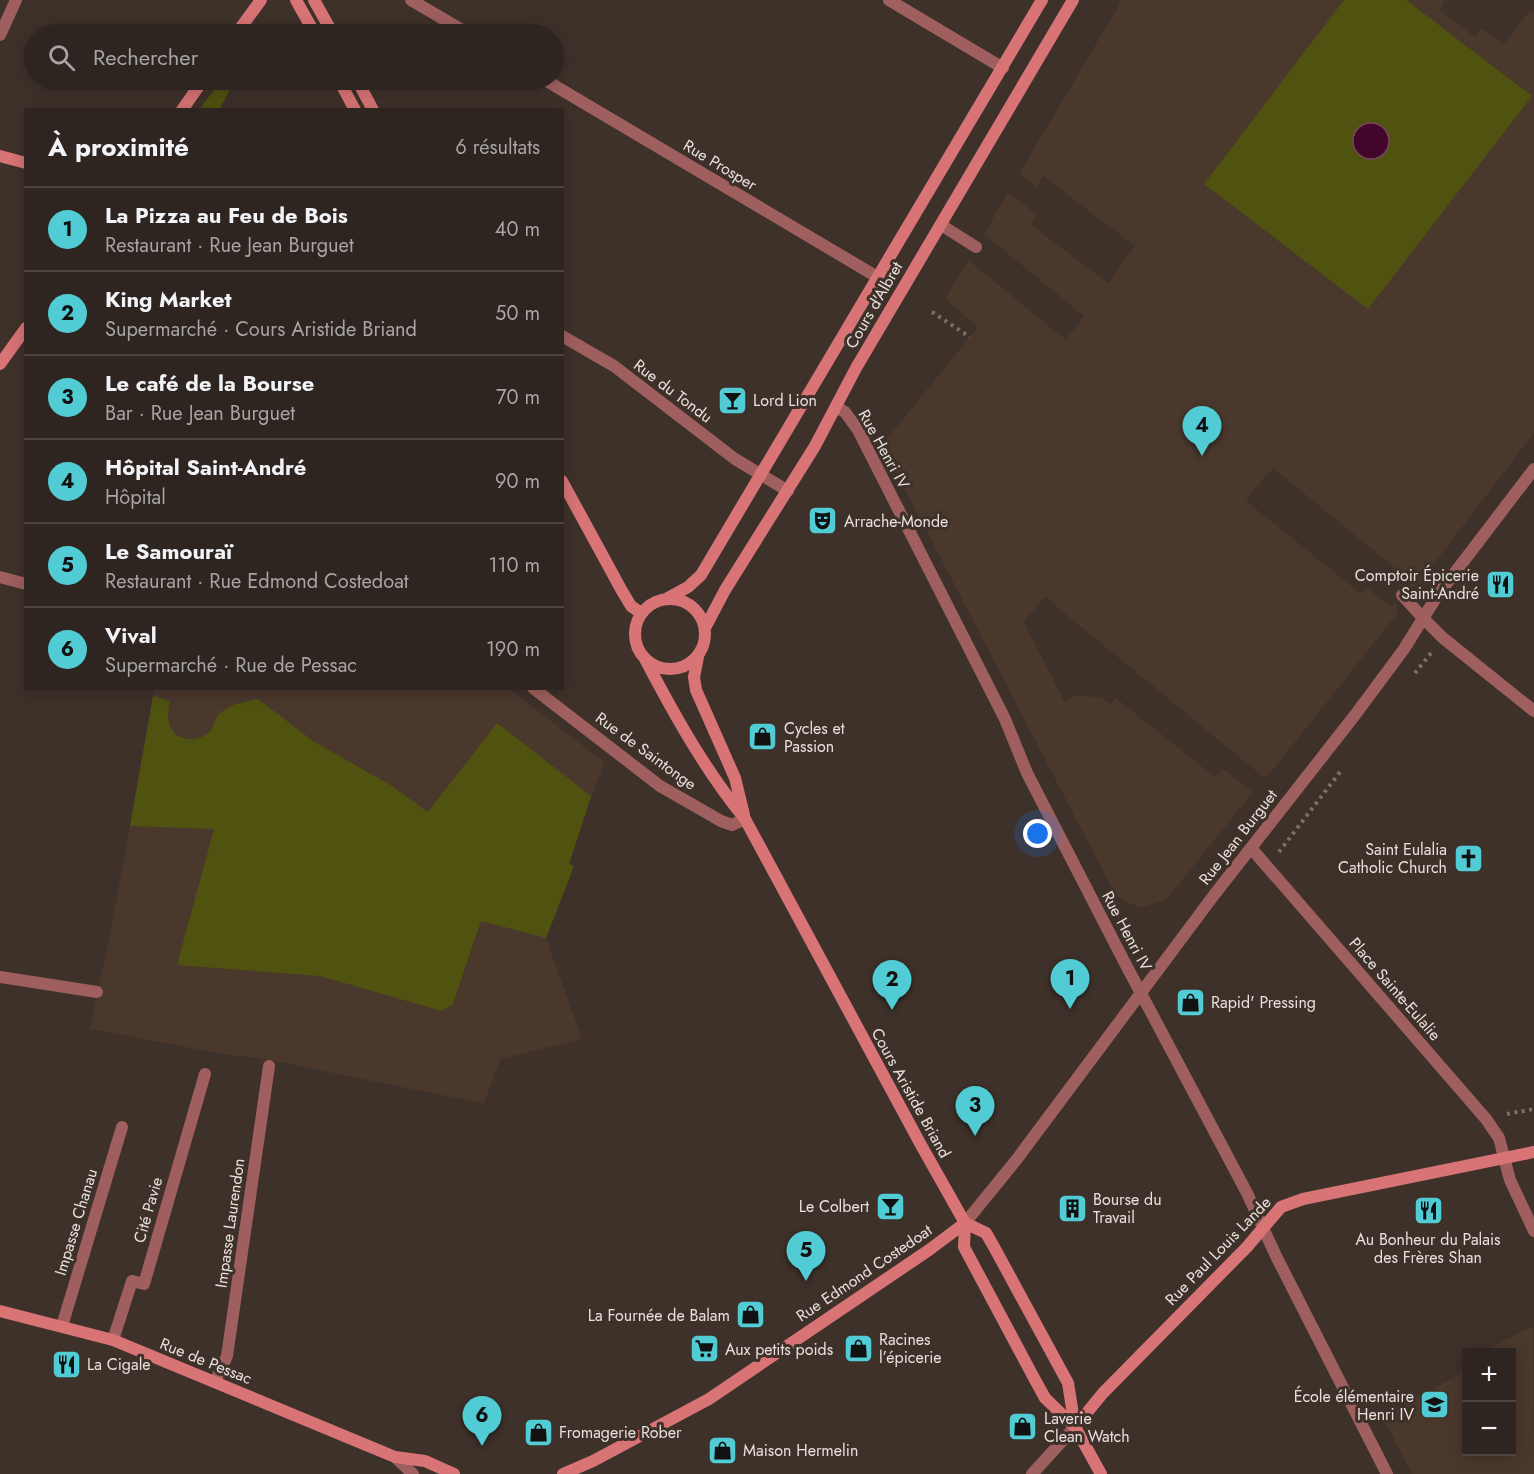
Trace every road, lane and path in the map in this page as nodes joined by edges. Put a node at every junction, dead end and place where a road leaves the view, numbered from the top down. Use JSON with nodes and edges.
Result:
{"nodes":[{"id":1,"x":15,"y":0,"type":"edge"},
{"id":2,"x":261,"y":0,"type":"edge"},
{"id":3,"x":296,"y":0,"type":"edge"},
{"id":4,"x":314,"y":0,"type":"edge"},
{"id":5,"x":411,"y":0,"type":"edge"},
{"id":6,"x":889,"y":0,"type":"edge"},
{"id":7,"x":1042,"y":0,"type":"edge"},
{"id":8,"x":1072,"y":0,"type":"edge"},
{"id":9,"x":243,"y":24,"type":"edge"},
{"id":10,"x":309,"y":24,"type":"edge"},
{"id":11,"x":327,"y":24,"type":"edge"},
{"id":12,"x":453,"y":24,"type":"edge"},
{"id":13,"x":0,"y":35,"type":"edge"},
{"id":14,"x":1003,"y":68,"type":"junction"},
{"id":15,"x":196,"y":90,"type":"edge"},
{"id":16,"x":344,"y":90,"type":"edge"},
{"id":17,"x":362,"y":90,"type":"edge"},
{"id":18,"x":562,"y":90,"type":"edge"},
{"id":19,"x":183,"y":108,"type":"edge"},
{"id":20,"x":354,"y":108,"type":"edge"},
{"id":21,"x":372,"y":108,"type":"edge"},
{"id":22,"x":0,"y":156,"type":"edge"},
{"id":23,"x":24,"y":162,"type":"edge"},
{"id":24,"x":941,"y":225,"type":"junction"},
{"id":25,"x":976,"y":247,"type":"dead end"},
{"id":26,"x":879,"y":278,"type":"junction"},
{"id":27,"x":932,"y":312,"type":"dead end"},
{"id":28,"x":24,"y":331,"type":"edge"},
{"id":29,"x":564,"y":337,"type":"edge"},
{"id":30,"x":970,"y":337,"type":"dead end"},
{"id":31,"x":0,"y":364,"type":"edge"},
{"id":32,"x":836,"y":407,"type":"junction"},
{"id":33,"x":1534,"y":469,"type":"edge"},
{"id":34,"x":760,"y":475,"type":"junction"},
{"id":35,"x":564,"y":485,"type":"edge"},
{"id":36,"x":788,"y":491,"type":"junction"},
{"id":37,"x":0,"y":577,"type":"edge"},
{"id":38,"x":24,"y":583,"type":"edge"},
{"id":39,"x":1402,"y":595,"type":"dead end"},
{"id":40,"x":666,"y":599,"type":"junction"},
{"id":41,"x":641,"y":613,"type":"junction"},
{"id":42,"x":1423,"y":618,"type":"junction"},
{"id":43,"x":705,"y":628,"type":"junction"},
{"id":44,"x":698,"y":657,"type":"junction"},
{"id":45,"x":645,"y":659,"type":"junction"},
{"id":46,"x":536,"y":690,"type":"edge"},
{"id":47,"x":1534,"y":711,"type":"edge"},
{"id":48,"x":745,"y":819,"type":"junction"},
{"id":49,"x":1251,"y":848,"type":"junction"},
{"id":50,"x":0,"y":977,"type":"edge"},
{"id":51,"x":97,"y":992,"type":"dead end"},
{"id":52,"x":1142,"y":994,"type":"junction"},
{"id":53,"x":269,"y":1066,"type":"dead end"},
{"id":54,"x":205,"y":1074,"type":"dead end"},
{"id":55,"x":122,"y":1127,"type":"dead end"},
{"id":56,"x":1534,"y":1152,"type":"edge"},
{"id":57,"x":1504,"y":1158,"type":"junction"},
{"id":58,"x":965,"y":1223,"type":"junction"},
{"id":59,"x":1263,"y":1227,"type":"junction"},
{"id":60,"x":1534,"y":1231,"type":"edge"},
{"id":61,"x":0,"y":1311,"type":"edge"},
{"id":62,"x":62,"y":1326,"type":"junction"},
{"id":63,"x":113,"y":1340,"type":"junction"},
{"id":64,"x":215,"y":1382,"type":"junction"},
{"id":65,"x":1075,"y":1427,"type":"junction"},
{"id":66,"x":395,"y":1457,"type":"junction"},
{"id":67,"x":413,"y":1474,"type":"edge"},
{"id":68,"x":454,"y":1474,"type":"edge"},
{"id":69,"x":563,"y":1474,"type":"edge"},
{"id":70,"x":1032,"y":1474,"type":"edge"},
{"id":71,"x":1101,"y":1474,"type":"edge"},
{"id":72,"x":1387,"y":1474,"type":"edge"}],
"edges":[{"from":1,"to":13,"type":"street"},
{"from":2,"to":9,"type":"main road"},
{"from":3,"to":10,"type":"main road"},
{"from":4,"to":11,"type":"main road"},
{"from":5,"to":12,"type":"street"},
{"from":6,"to":14,"type":"street"},
{"from":7,"to":14,"type":"main road","name":"Cours d'Albret"},
{"from":8,"to":24,"type":"main road","name":"Cours d'Albret"},
{"from":14,"to":26,"type":"main road","name":"Cours d'Albret"},
{"from":15,"to":19,"type":"main road"},
{"from":16,"to":20,"type":"main road"},
{"from":17,"to":21,"type":"main road"},
{"from":18,"to":26,"type":"street","name":"Rue Prosper"},
{"from":22,"to":23,"type":"main road"},
{"from":24,"to":25,"type":"street"},
{"from":24,"to":32,"type":"main road","name":"Cours d'Albret"},
{"from":26,"to":34,"type":"main road","name":"Cours d'Albret"},
{"from":27,"to":30,"type":"path"},
{"from":28,"to":31,"type":"main road"},
{"from":29,"to":34,"type":"street","name":"Rue du Tondu"},
{"from":32,"to":36,"type":"main road","name":"Cours d'Albret"},
{"from":32,"to":52,"type":"street","name":"Rue Henri IV"},
{"from":33,"to":42,"type":"street","name":"Rue Jean Burguet"},
{"from":34,"to":36,"type":"street","name":"Rue du Tondu"},
{"from":34,"to":40,"type":"main road","name":"Cours d'Albret"},
{"from":35,"to":41,"type":"main road"},
{"from":36,"to":43,"type":"main road","name":"Cours d'Albret"},
{"from":37,"to":38,"type":"street"},
{"from":39,"to":42,"type":"street"},
{"from":40,"to":41,"type":"main road"},
{"from":40,"to":43,"type":"main road"},
{"from":41,"to":45,"type":"main road"},
{"from":42,"to":47,"type":"street"},
{"from":42,"to":49,"type":"street","name":"Rue Jean Burguet"},
{"from":43,"to":44,"type":"main road"},
{"from":44,"to":45,"type":"main road"},
{"from":44,"to":48,"type":"main road","name":"Cours Aristide Briand"},
{"from":45,"to":48,"type":"main road","name":"Cours Aristide Briand"},
{"from":46,"to":48,"type":"street","name":"Rue de Saintonge"},
{"from":48,"to":58,"type":"main road","name":"Cours Aristide Briand"},
{"from":49,"to":52,"type":"street","name":"Rue Jean Burguet"},
{"from":49,"to":57,"type":"street","name":"Place Sainte-Eulalie"},
{"from":50,"to":51,"type":"street"},
{"from":52,"to":58,"type":"street","name":"Rue Jean Burguet"},
{"from":52,"to":59,"type":"street","name":"Rue Henri IV"},
{"from":53,"to":64,"type":"street","name":"Impasse Laurendon"},
{"from":54,"to":63,"type":"street","name":"Cité Pavie"},
{"from":55,"to":62,"type":"street","name":"Impasse Chanau"},
{"from":56,"to":57,"type":"main road","name":"Rue Paul Louis Lande"},
{"from":57,"to":59,"type":"main road","name":"Rue Paul Louis Lande"},
{"from":57,"to":60,"type":"street","name":"Place Sainte-Eulalie"},
{"from":58,"to":65,"type":"main road","name":"Cours Aristide Briand"},
{"from":58,"to":65,"type":"main road","name":"Cours Aristide Briand"},
{"from":58,"to":69,"type":"main road","name":"Rue Edmond Costedoat"},
{"from":59,"to":65,"type":"main road","name":"Rue Paul Louis Lande"},
{"from":59,"to":72,"type":"street","name":"Rue Henri IV"},
{"from":61,"to":62,"type":"main road","name":"Rue de Pessac"},
{"from":62,"to":63,"type":"main road","name":"Rue de Pessac"},
{"from":63,"to":64,"type":"main road","name":"Rue de Pessac"},
{"from":64,"to":66,"type":"main road","name":"Rue de Pessac"},
{"from":65,"to":70,"type":"street"},
{"from":65,"to":71,"type":"main road","name":"Cours Aristide Briand"},
{"from":66,"to":67,"type":"street","name":"Rue de Pessac"},
{"from":66,"to":68,"type":"main road","name":"Rue de Pessac"}]}
